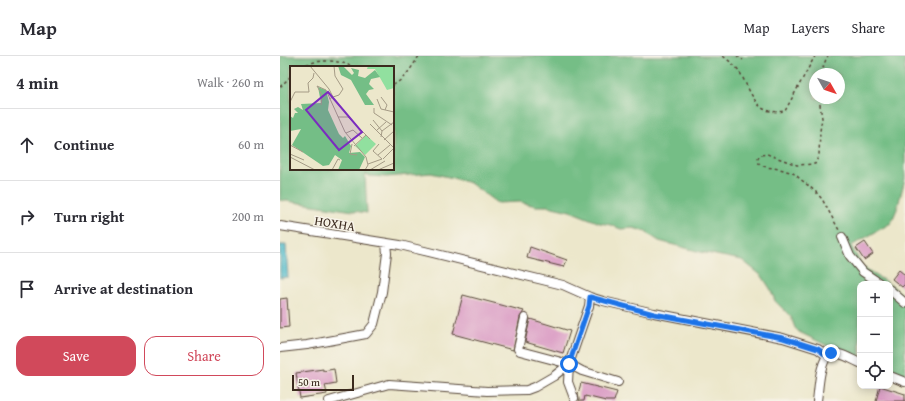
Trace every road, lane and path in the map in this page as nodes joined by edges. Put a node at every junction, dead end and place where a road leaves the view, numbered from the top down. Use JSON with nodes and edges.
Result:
{"nodes":[{"id":1,"x":419,"y":56,"type":"edge"},
{"id":2,"x":723,"y":56,"type":"edge"},
{"id":3,"x":737,"y":56,"type":"edge"},
{"id":4,"x":815,"y":56,"type":"edge"},
{"id":5,"x":828,"y":56,"type":"edge"},
{"id":6,"x":743,"y":60,"type":"dead end"},
{"id":7,"x":304,"y":66,"type":"edge"},
{"id":8,"x":350,"y":66,"type":"edge"},
{"id":9,"x":823,"y":68,"type":"edge"},
{"id":10,"x":290,"y":77,"type":"edge"},
{"id":11,"x":394,"y":84,"type":"edge"},
{"id":12,"x":280,"y":87,"type":"edge"},
{"id":13,"x":821,"y":104,"type":"edge"},
{"id":14,"x":280,"y":226,"type":"edge"},
{"id":15,"x":842,"y":237,"type":"joint"},
{"id":16,"x":386,"y":244,"type":"junction"},
{"id":17,"x":876,"y":281,"type":"edge"},
{"id":18,"x":893,"y":293,"type":"edge"},
{"id":19,"x":590,"y":297,"type":"junction"},
{"id":20,"x":905,"y":303,"type":"edge"},
{"id":21,"x":525,"y":318,"type":"dead end"},
{"id":22,"x":280,"y":348,"type":"edge"},
{"id":23,"x":827,"y":356,"type":"junction"},
{"id":24,"x":857,"y":362,"type":"edge"},
{"id":25,"x":569,"y":364,"type":"junction"},
{"id":26,"x":893,"y":377,"type":"edge"},
{"id":27,"x":618,"y":382,"type":"dead end"},
{"id":28,"x":905,"y":382,"type":"edge"},
{"id":29,"x":574,"y":398,"type":"dead end"},
{"id":30,"x":329,"y":401,"type":"edge"},
{"id":31,"x":817,"y":401,"type":"edge"}],
"edges":[{"from":1,"to":11,"type":"path"},
{"from":2,"to":4,"type":"path"},
{"from":3,"to":6,"type":"path"},
{"from":5,"to":9,"type":"path"},
{"from":7,"to":8,"type":"path"},
{"from":10,"to":12,"type":"path"},
{"from":13,"to":15,"type":"path"},
{"from":14,"to":16,"type":"street","name":"HOXHA"},
{"from":15,"to":17,"type":"street"},
{"from":16,"to":19,"type":"street","name":"HOXHA"},
{"from":16,"to":22,"type":"street"},
{"from":18,"to":20,"type":"street"},
{"from":19,"to":23,"type":"street","name":"HOXHA"},
{"from":19,"to":25,"type":"street"},
{"from":21,"to":25,"type":"street"},
{"from":23,"to":24,"type":"street"},
{"from":23,"to":31,"type":"street"},
{"from":25,"to":27,"type":"street"},
{"from":25,"to":29,"type":"street"},
{"from":25,"to":30,"type":"street"},
{"from":26,"to":28,"type":"street"}]}
